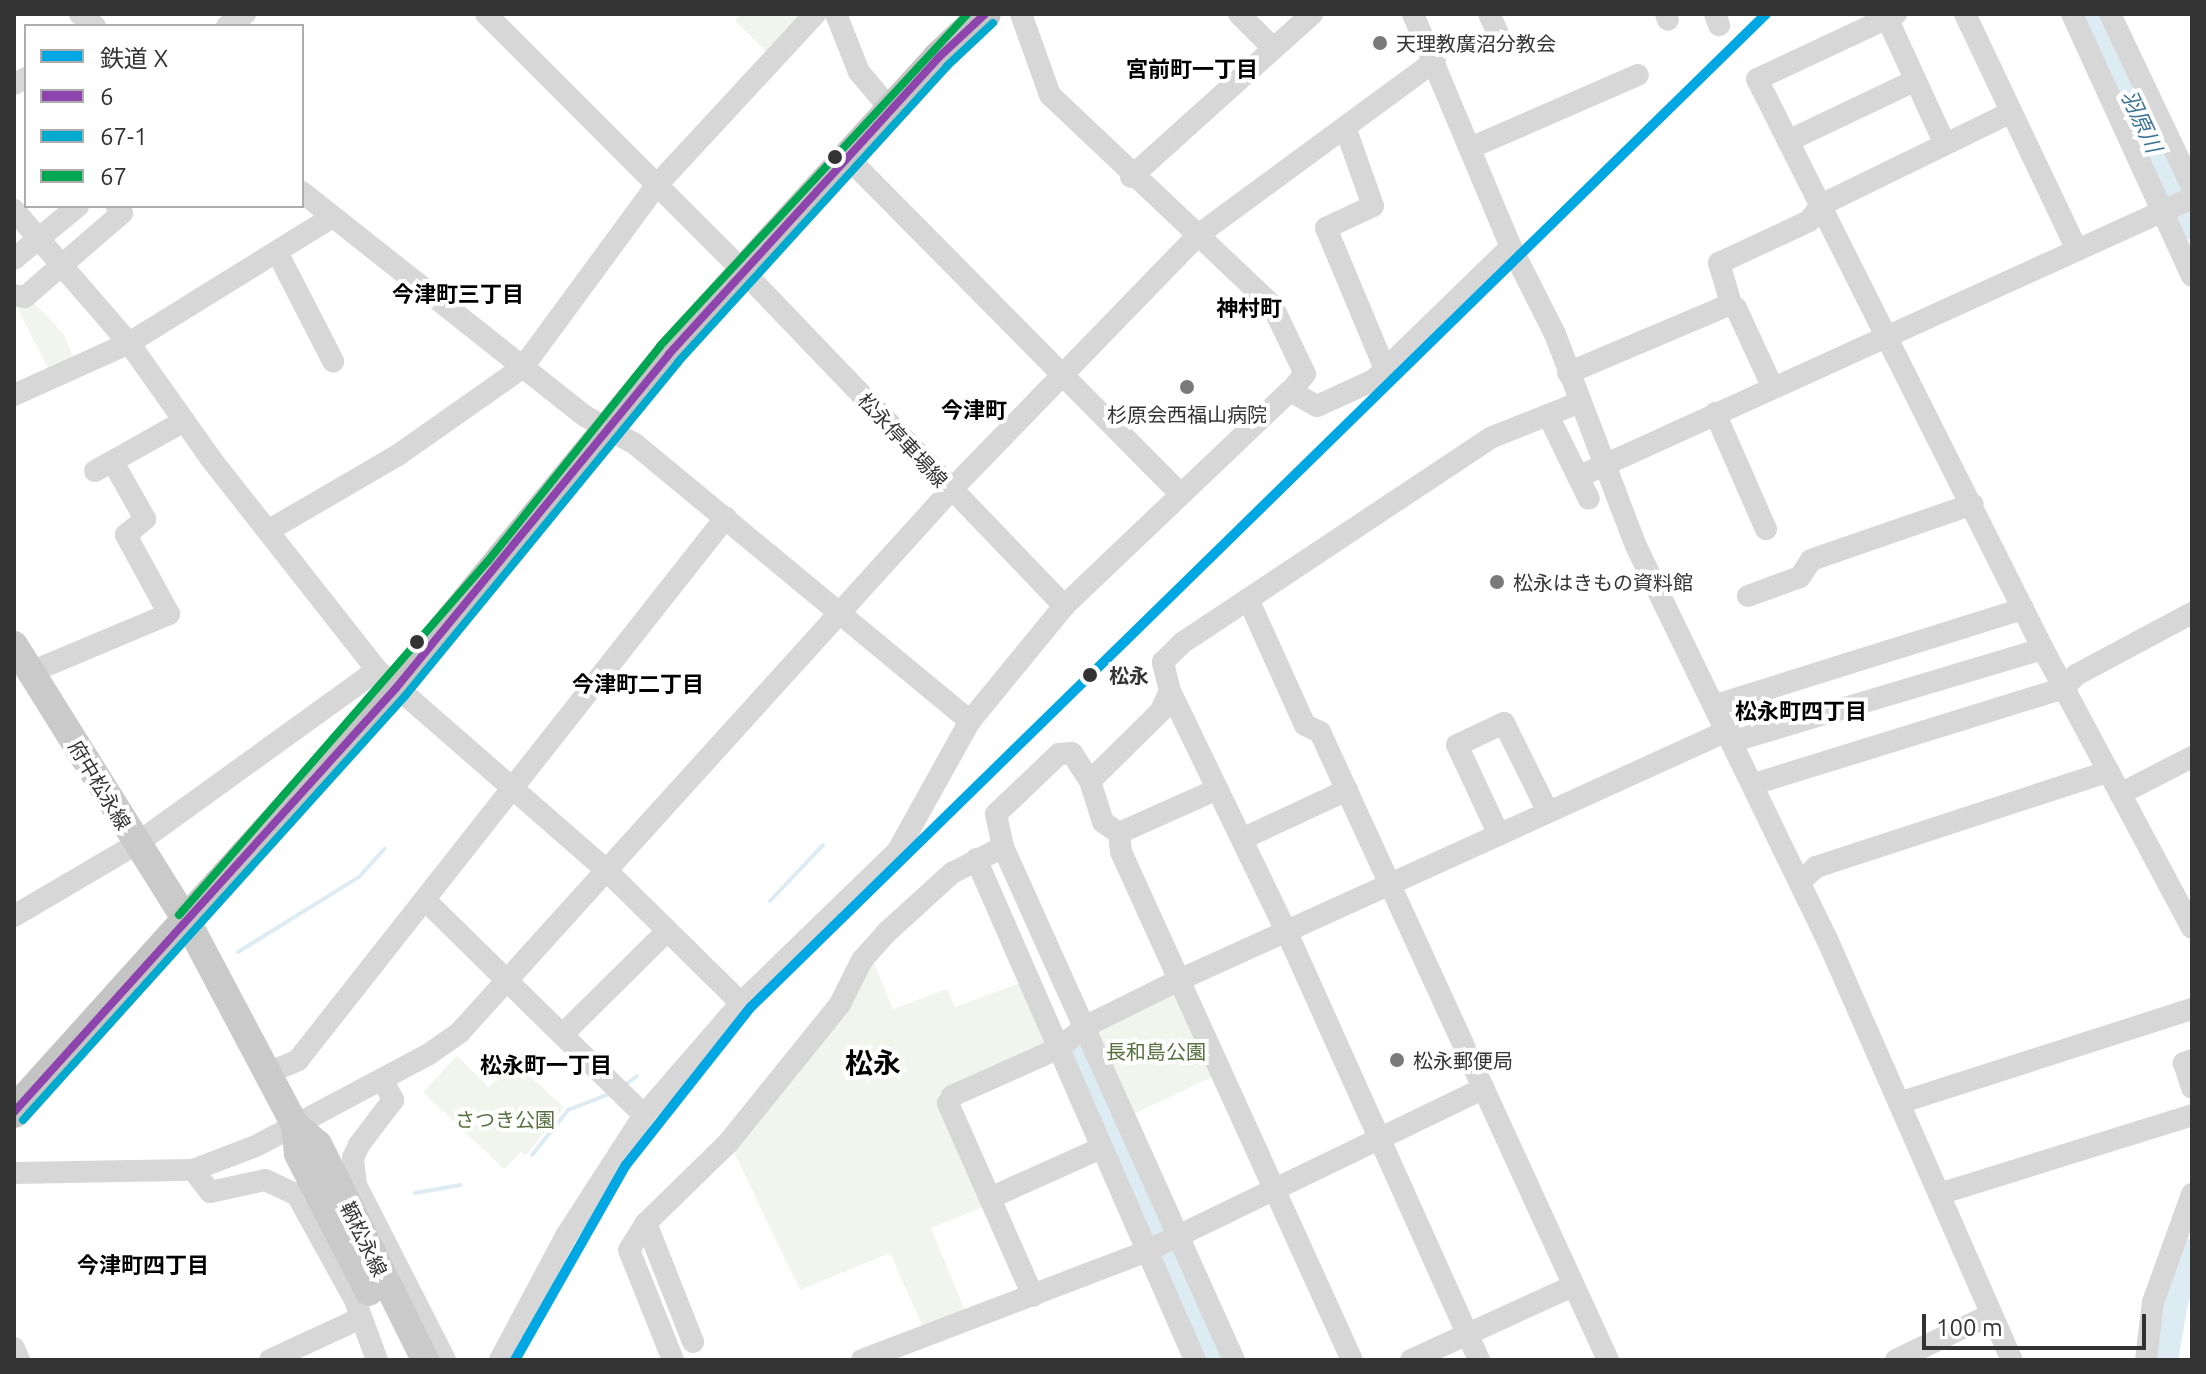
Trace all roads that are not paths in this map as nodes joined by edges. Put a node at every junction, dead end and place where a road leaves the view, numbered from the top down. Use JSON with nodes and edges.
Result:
{"nodes":[{"id":1,"x":486,"y":14,"type":"edge"},
{"id":2,"x":815,"y":14,"type":"edge"},
{"id":3,"x":836,"y":14,"type":"edge"},
{"id":4,"x":985,"y":14,"type":"edge"},
{"id":5,"x":1021,"y":14,"type":"edge"},
{"id":6,"x":1239,"y":14,"type":"edge"},
{"id":7,"x":1312,"y":14,"type":"edge"},
{"id":8,"x":1413,"y":14,"type":"edge"},
{"id":9,"x":1489,"y":14,"type":"edge"},
{"id":10,"x":1965,"y":14,"type":"edge"},
{"id":11,"x":2072,"y":14,"type":"edge"},
{"id":12,"x":2110,"y":14,"type":"edge"},
{"id":13,"x":1891,"y":16,"type":"edge"},
{"id":14,"x":1499,"y":35,"type":"dead end"},
{"id":15,"x":1272,"y":47,"type":"junction"},
{"id":16,"x":1435,"y":61,"type":"junction"},
{"id":17,"x":1638,"y":75,"type":"dead end"},
{"id":18,"x":1914,"y":81,"type":"junction"},
{"id":19,"x":891,"y":110,"type":"junction"},
{"id":20,"x":2010,"y":113,"type":"junction"},
{"id":21,"x":1345,"y":127,"type":"junction"},
{"id":22,"x":1788,"y":141,"type":"junction"},
{"id":23,"x":1945,"y":144,"type":"junction"},
{"id":24,"x":1470,"y":148,"type":"junction"},
{"id":25,"x":848,"y":158,"type":"junction"},
{"id":26,"x":1131,"y":177,"type":"junction"},
{"id":27,"x":655,"y":187,"type":"junction"},
{"id":28,"x":2192,"y":187,"type":"edge"},
{"id":29,"x":304,"y":194,"type":"edge"},
{"id":30,"x":2192,"y":198,"type":"edge"},
{"id":31,"x":1821,"y":205,"type":"junction"},
{"id":32,"x":76,"y":208,"type":"edge"},
{"id":33,"x":118,"y":208,"type":"edge"},
{"id":34,"x":15,"y":212,"type":"edge"},
{"id":35,"x":2161,"y":212,"type":"junction"},
{"id":36,"x":332,"y":217,"type":"junction"},
{"id":37,"x":1198,"y":235,"type":"junction"},
{"id":38,"x":38,"y":239,"type":"junction"},
{"id":39,"x":1511,"y":247,"type":"junction"},
{"id":40,"x":2077,"y":250,"type":"junction"},
{"id":41,"x":277,"y":252,"type":"junction"},
{"id":42,"x":14,"y":259,"type":"edge"},
{"id":43,"x":61,"y":264,"type":"junction"},
{"id":44,"x":744,"y":272,"type":"junction"},
{"id":45,"x":2192,"y":276,"type":"edge"},
{"id":46,"x":14,"y":295,"type":"edge"},
{"id":47,"x":1732,"y":307,"type":"junction"},
{"id":48,"x":1890,"y":335,"type":"junction"},
{"id":49,"x":129,"y":343,"type":"junction"},
{"id":50,"x":333,"y":361,"type":"dead end"},
{"id":51,"x":523,"y":367,"type":"junction"},
{"id":52,"x":1385,"y":369,"type":"junction"},
{"id":53,"x":1568,"y":373,"type":"junction"},
{"id":54,"x":1061,"y":375,"type":"junction"},
{"id":55,"x":1773,"y":388,"type":"junction"},
{"id":56,"x":1290,"y":391,"type":"junction"},
{"id":57,"x":14,"y":395,"type":"edge"},
{"id":58,"x":1578,"y":403,"type":"junction"},
{"id":59,"x":1715,"y":413,"type":"junction"},
{"id":60,"x":1548,"y":415,"type":"junction"},
{"id":61,"x":184,"y":421,"type":"junction"},
{"id":62,"x":610,"y":429,"type":"junction"},
{"id":63,"x":1603,"y":464,"type":"junction"},
{"id":64,"x":1578,"y":477,"type":"junction"},
{"id":65,"x":951,"y":490,"type":"junction"},
{"id":66,"x":1180,"y":494,"type":"junction"},
{"id":67,"x":1589,"y":499,"type":"dead end"},
{"id":68,"x":1973,"y":504,"type":"junction"},
{"id":69,"x":726,"y":517,"type":"junction"},
{"id":70,"x":271,"y":529,"type":"junction"},
{"id":71,"x":1766,"y":529,"type":"dead end"},
{"id":72,"x":1748,"y":596,"type":"dead end"},
{"id":73,"x":1248,"y":599,"type":"junction"},
{"id":74,"x":1064,"y":606,"type":"junction"},
{"id":75,"x":2023,"y":609,"type":"junction"},
{"id":76,"x":842,"y":611,"type":"junction"},
{"id":77,"x":2192,"y":613,"type":"edge"},
{"id":78,"x":14,"y":645,"type":"edge"},
{"id":79,"x":2043,"y":649,"type":"junction"},
{"id":80,"x":31,"y":672,"type":"junction"},
{"id":81,"x":387,"y":679,"type":"junction"},
{"id":82,"x":2064,"y":688,"type":"junction"},
{"id":83,"x":351,"y":691,"type":"junction"},
{"id":84,"x":1170,"y":691,"type":"junction"},
{"id":85,"x":1716,"y":705,"type":"junction"},
{"id":86,"x":370,"y":717,"type":"junction"},
{"id":87,"x":970,"y":721,"type":"junction"},
{"id":88,"x":1731,"y":736,"type":"junction"},
{"id":89,"x":2192,"y":757,"type":"edge"},
{"id":90,"x":2109,"y":771,"type":"junction"},
{"id":91,"x":1090,"y":781,"type":"junction"},
{"id":92,"x":1754,"y":784,"type":"junction"},
{"id":93,"x":512,"y":786,"type":"junction"},
{"id":94,"x":1218,"y":789,"type":"junction"},
{"id":95,"x":1347,"y":790,"type":"junction"},
{"id":96,"x":2120,"y":794,"type":"junction"},
{"id":97,"x":1548,"y":812,"type":"junction"},
{"id":98,"x":1119,"y":833,"type":"junction"},
{"id":99,"x":1499,"y":835,"type":"junction"},
{"id":100,"x":1242,"y":839,"type":"junction"},
{"id":101,"x":136,"y":844,"type":"junction"},
{"id":102,"x":1003,"y":847,"type":"junction"},
{"id":103,"x":976,"y":859,"type":"junction"},
{"id":104,"x":606,"y":870,"type":"junction"},
{"id":105,"x":1800,"y":882,"type":"junction"},
{"id":106,"x":1391,"y":884,"type":"junction"},
{"id":107,"x":425,"y":900,"type":"junction"},
{"id":108,"x":14,"y":916,"type":"edge"},
{"id":109,"x":188,"y":923,"type":"junction"},
{"id":110,"x":2192,"y":928,"type":"edge"},
{"id":111,"x":667,"y":931,"type":"junction"},
{"id":112,"x":1286,"y":931,"type":"junction"},
{"id":113,"x":508,"y":980,"type":"junction"},
{"id":114,"x":1179,"y":980,"type":"junction"},
{"id":115,"x":741,"y":1003,"type":"junction"},
{"id":116,"x":2192,"y":1009,"type":"edge"},
{"id":117,"x":1086,"y":1026,"type":"junction"},
{"id":118,"x":564,"y":1033,"type":"junction"},
{"id":119,"x":1057,"y":1049,"type":"junction"},
{"id":120,"x":2192,"y":1060,"type":"edge"},
{"id":121,"x":268,"y":1073,"type":"junction"},
{"id":122,"x":382,"y":1079,"type":"junction"},
{"id":123,"x":1484,"y":1088,"type":"junction"},
{"id":124,"x":2192,"y":1088,"type":"edge"},
{"id":125,"x":1899,"y":1103,"type":"junction"},
{"id":126,"x":14,"y":1112,"type":"edge"},
{"id":127,"x":644,"y":1115,"type":"junction"},
{"id":128,"x":2192,"y":1115,"type":"edge"},
{"id":129,"x":295,"y":1125,"type":"junction"},
{"id":130,"x":1378,"y":1136,"type":"junction"},
{"id":131,"x":1101,"y":1148,"type":"junction"},
{"id":132,"x":193,"y":1170,"type":"junction"},
{"id":133,"x":14,"y":1173,"type":"edge"},
{"id":134,"x":1275,"y":1188,"type":"junction"},
{"id":135,"x":1939,"y":1194,"type":"junction"},
{"id":136,"x":2192,"y":1194,"type":"edge"},
{"id":137,"x":990,"y":1198,"type":"junction"},
{"id":138,"x":646,"y":1223,"type":"junction"},
{"id":139,"x":1180,"y":1231,"type":"junction"},
{"id":140,"x":1147,"y":1251,"type":"junction"},
{"id":141,"x":1573,"y":1286,"type":"junction"},
{"id":142,"x":1033,"y":1296,"type":"junction"},
{"id":143,"x":1992,"y":1314,"type":"junction"},
{"id":144,"x":382,"y":1317,"type":"junction"},
{"id":145,"x":1468,"y":1335,"type":"junction"},
{"id":146,"x":693,"y":1342,"type":"dead end"},
{"id":147,"x":14,"y":1348,"type":"edge"},
{"id":148,"x":1924,"y":1354,"type":"edge"},
{"id":149,"x":893,"y":1355,"type":"edge"},
{"id":150,"x":19,"y":1360,"type":"edge"},
{"id":151,"x":270,"y":1360,"type":"edge"},
{"id":152,"x":377,"y":1360,"type":"edge"},
{"id":153,"x":404,"y":1360,"type":"edge"},
{"id":154,"x":425,"y":1360,"type":"edge"},
{"id":155,"x":445,"y":1360,"type":"edge"},
{"id":156,"x":500,"y":1360,"type":"edge"},
{"id":157,"x":673,"y":1360,"type":"edge"},
{"id":158,"x":862,"y":1360,"type":"edge"},
{"id":159,"x":1195,"y":1360,"type":"edge"},
{"id":160,"x":1234,"y":1360,"type":"edge"},
{"id":161,"x":1352,"y":1360,"type":"edge"},
{"id":162,"x":1411,"y":1360,"type":"edge"},
{"id":163,"x":1479,"y":1360,"type":"edge"},
{"id":164,"x":1608,"y":1360,"type":"edge"},
{"id":165,"x":1896,"y":1360,"type":"edge"},
{"id":166,"x":2012,"y":1360,"type":"edge"},
{"id":167,"x":2146,"y":1360,"type":"edge"}],
"edges":[{"from":1,"to":27,"type":"street","name":"松永停車場線"},
{"from":2,"to":27,"type":"street"},
{"from":3,"to":19,"type":"street"},
{"from":4,"to":19,"type":"highway"},
{"from":5,"to":26,"type":"street"},
{"from":6,"to":15,"type":"street"},
{"from":7,"to":15,"type":"street"},
{"from":8,"to":16,"type":"street"},
{"from":9,"to":14,"type":"street"},
{"from":10,"to":20,"type":"street"},
{"from":11,"to":35,"type":"street"},
{"from":12,"to":28,"type":"street"},
{"from":13,"to":18,"type":"street"},
{"from":13,"to":22,"type":"street"},
{"from":15,"to":26,"type":"street"},
{"from":16,"to":21,"type":"street"},
{"from":16,"to":24,"type":"street"},
{"from":17,"to":24,"type":"street"},
{"from":18,"to":22,"type":"street"},
{"from":18,"to":23,"type":"street"},
{"from":19,"to":25,"type":"highway"},
{"from":20,"to":23,"type":"street"},
{"from":20,"to":40,"type":"street"},
{"from":21,"to":37,"type":"street"},
{"from":21,"to":52,"type":"street"},
{"from":22,"to":31,"type":"street"},
{"from":23,"to":31,"type":"street"},
{"from":24,"to":39,"type":"street"},
{"from":25,"to":44,"type":"highway"},
{"from":25,"to":54,"type":"street"},
{"from":26,"to":37,"type":"street"},
{"from":27,"to":44,"type":"street","name":"松永停車場線"},
{"from":27,"to":51,"type":"street"},
{"from":29,"to":36,"type":"street"},
{"from":30,"to":35,"type":"street"},
{"from":31,"to":47,"type":"street"},
{"from":31,"to":48,"type":"street"},
{"from":32,"to":38,"type":"street"},
{"from":33,"to":43,"type":"street"},
{"from":34,"to":38,"type":"street"},
{"from":35,"to":40,"type":"street"},
{"from":35,"to":45,"type":"street"},
{"from":36,"to":41,"type":"street"},
{"from":36,"to":51,"type":"street"},
{"from":37,"to":54,"type":"street"},
{"from":37,"to":56,"type":"street"},
{"from":38,"to":42,"type":"street"},
{"from":38,"to":43,"type":"street"},
{"from":39,"to":52,"type":"street"},
{"from":39,"to":53,"type":"street"},
{"from":40,"to":48,"type":"street"},
{"from":41,"to":49,"type":"street"},
{"from":41,"to":50,"type":"street"},
{"from":43,"to":46,"type":"street"},
{"from":43,"to":49,"type":"street"},
{"from":44,"to":62,"type":"highway"},
{"from":44,"to":65,"type":"street","name":"松永停車場線"},
{"from":47,"to":53,"type":"street"},
{"from":47,"to":55,"type":"street"},
{"from":48,"to":55,"type":"street"},
{"from":48,"to":68,"type":"street"},
{"from":49,"to":57,"type":"street"},
{"from":49,"to":61,"type":"street"},
{"from":51,"to":62,"type":"street"},
{"from":51,"to":70,"type":"street"},
{"from":52,"to":56,"type":"street"},
{"from":53,"to":58,"type":"street"},
{"from":54,"to":65,"type":"street"},
{"from":54,"to":66,"type":"street"},
{"from":55,"to":59,"type":"street"},
{"from":56,"to":66,"type":"street"},
{"from":58,"to":60,"type":"street"},
{"from":58,"to":63,"type":"street"},
{"from":59,"to":63,"type":"street"},
{"from":59,"to":71,"type":"street"},
{"from":60,"to":64,"type":"street"},
{"from":60,"to":73,"type":"street"},
{"from":61,"to":70,"type":"street"},
{"from":61,"to":80,"type":"street"},
{"from":62,"to":69,"type":"street"},
{"from":62,"to":81,"type":"highway"},
{"from":63,"to":64,"type":"street"},
{"from":63,"to":85,"type":"street"},
{"from":64,"to":67,"type":"street"},
{"from":65,"to":74,"type":"street","name":"松永停車場線"},
{"from":65,"to":76,"type":"street"},
{"from":66,"to":74,"type":"street"},
{"from":68,"to":72,"type":"street"},
{"from":68,"to":75,"type":"street"},
{"from":69,"to":76,"type":"street"},
{"from":69,"to":93,"type":"street"},
{"from":70,"to":81,"type":"street"},
{"from":73,"to":84,"type":"street"},
{"from":73,"to":95,"type":"street"},
{"from":74,"to":87,"type":"street"},
{"from":75,"to":79,"type":"street"},
{"from":75,"to":85,"type":"street"},
{"from":76,"to":87,"type":"street"},
{"from":76,"to":104,"type":"street"},
{"from":77,"to":82,"type":"street"},
{"from":78,"to":80,"type":"main road","name":"府中松永線"},
{"from":79,"to":82,"type":"street"},
{"from":79,"to":88,"type":"street"},
{"from":80,"to":101,"type":"main road","name":"府中松永線"},
{"from":81,"to":83,"type":"street"},
{"from":81,"to":86,"type":"highway"},
{"from":81,"to":93,"type":"street"},
{"from":82,"to":90,"type":"street"},
{"from":82,"to":92,"type":"street"},
{"from":83,"to":86,"type":"street"},
{"from":83,"to":101,"type":"street"},
{"from":84,"to":91,"type":"street"},
{"from":84,"to":94,"type":"street"},
{"from":85,"to":88,"type":"street"},
{"from":86,"to":109,"type":"highway"},
{"from":87,"to":115,"type":"street"},
{"from":88,"to":92,"type":"street"},
{"from":88,"to":97,"type":"street"},
{"from":89,"to":96,"type":"street"},
{"from":90,"to":96,"type":"street"},
{"from":90,"to":105,"type":"street"},
{"from":91,"to":98,"type":"street"},
{"from":91,"to":102,"type":"street"},
{"from":92,"to":105,"type":"street"},
{"from":93,"to":104,"type":"street"},
{"from":93,"to":107,"type":"street"},
{"from":94,"to":98,"type":"street"},
{"from":94,"to":100,"type":"street"},
{"from":95,"to":100,"type":"street"},
{"from":95,"to":106,"type":"street"},
{"from":96,"to":110,"type":"street"},
{"from":97,"to":99,"type":"street"},
{"from":97,"to":99,"type":"street"},
{"from":98,"to":114,"type":"street"},
{"from":99,"to":106,"type":"street"},
{"from":100,"to":112,"type":"street"},
{"from":101,"to":108,"type":"street"},
{"from":101,"to":109,"type":"main road","name":"府中松永線"},
{"from":102,"to":103,"type":"street"},
{"from":102,"to":117,"type":"street"},
{"from":103,"to":119,"type":"street"},
{"from":103,"to":138,"type":"street"},
{"from":104,"to":111,"type":"street"},
{"from":104,"to":113,"type":"street"},
{"from":105,"to":125,"type":"street"},
{"from":106,"to":112,"type":"street"},
{"from":106,"to":123,"type":"street"},
{"from":107,"to":113,"type":"street"},
{"from":107,"to":121,"type":"street"},
{"from":109,"to":121,"type":"main road","name":"鞆松永線"},
{"from":109,"to":126,"type":"highway"},
{"from":111,"to":115,"type":"street"},
{"from":111,"to":118,"type":"street"},
{"from":112,"to":114,"type":"street"},
{"from":112,"to":130,"type":"street"},
{"from":113,"to":118,"type":"street"},
{"from":113,"to":122,"type":"street"},
{"from":114,"to":117,"type":"street"},
{"from":114,"to":134,"type":"street"},
{"from":115,"to":127,"type":"street"},
{"from":116,"to":125,"type":"street"},
{"from":117,"to":119,"type":"street"},
{"from":117,"to":139,"type":"street"},
{"from":118,"to":127,"type":"street"},
{"from":119,"to":131,"type":"street"},
{"from":119,"to":137,"type":"street"},
{"from":120,"to":124,"type":"street"},
{"from":121,"to":129,"type":"main road","name":"鞆松永線"},
{"from":122,"to":129,"type":"street"},
{"from":122,"to":155,"type":"street"},
{"from":123,"to":130,"type":"street"},
{"from":123,"to":141,"type":"street"},
{"from":125,"to":135,"type":"street"},
{"from":127,"to":156,"type":"street"},
{"from":128,"to":135,"type":"street"},
{"from":129,"to":132,"type":"street"},
{"from":129,"to":144,"type":"main road","name":"鞆松永線"},
{"from":130,"to":134,"type":"street"},
{"from":130,"to":145,"type":"street"},
{"from":131,"to":137,"type":"street"},
{"from":131,"to":140,"type":"street"},
{"from":132,"to":133,"type":"street"},
{"from":132,"to":144,"type":"street"},
{"from":134,"to":139,"type":"street"},
{"from":134,"to":161,"type":"street"},
{"from":135,"to":143,"type":"street"},
{"from":136,"to":167,"type":"street"},
{"from":137,"to":142,"type":"street"},
{"from":138,"to":146,"type":"street"},
{"from":138,"to":157,"type":"street"},
{"from":139,"to":140,"type":"street"},
{"from":139,"to":160,"type":"street"},
{"from":140,"to":142,"type":"street"},
{"from":140,"to":159,"type":"street"},
{"from":141,"to":145,"type":"street"},
{"from":141,"to":164,"type":"street"},
{"from":142,"to":149,"type":"street"},
{"from":143,"to":148,"type":"street"},
{"from":143,"to":166,"type":"street"},
{"from":144,"to":151,"type":"street"},
{"from":144,"to":152,"type":"street"},
{"from":144,"to":153,"type":"main road","name":"鞆松永線"},
{"from":144,"to":154,"type":"main road","name":"鞆松永線"},
{"from":145,"to":162,"type":"street"},
{"from":145,"to":163,"type":"street"},
{"from":147,"to":150,"type":"street"},
{"from":148,"to":165,"type":"street"},
{"from":149,"to":158,"type":"street"}]}
